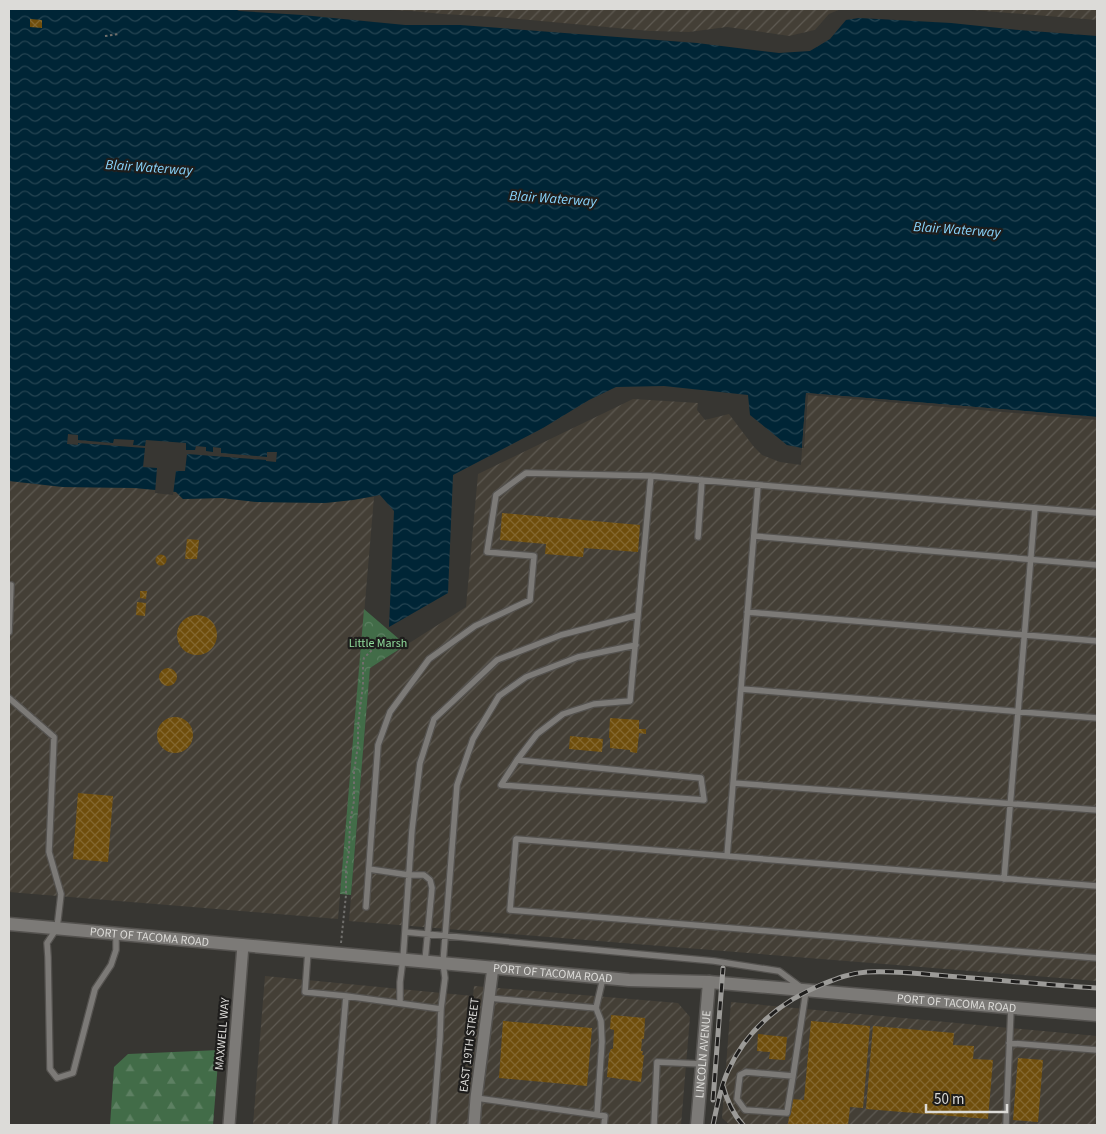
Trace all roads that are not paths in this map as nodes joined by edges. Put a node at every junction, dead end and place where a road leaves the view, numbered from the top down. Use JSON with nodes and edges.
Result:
{"nodes":[{"id":1,"x":651,"y":476,"type":"junction"},
{"id":2,"x":702,"y":480,"type":"junction"},
{"id":3,"x":758,"y":485,"type":"junction"},
{"id":4,"x":1036,"y":508,"type":"junction"},
{"id":5,"x":1097,"y":513,"type":"edge"},
{"id":6,"x":754,"y":536,"type":"junction"},
{"id":7,"x":698,"y":537,"type":"dead end"},
{"id":8,"x":1031,"y":559,"type":"junction"},
{"id":9,"x":1097,"y":565,"type":"edge"},
{"id":10,"x":9,"y":584,"type":"edge"},
{"id":11,"x":747,"y":612,"type":"junction"},
{"id":12,"x":638,"y":615,"type":"junction"},
{"id":13,"x":9,"y":632,"type":"edge"},
{"id":14,"x":1025,"y":635,"type":"junction"},
{"id":15,"x":1097,"y":641,"type":"edge"},
{"id":16,"x":636,"y":645,"type":"junction"},
{"id":17,"x":741,"y":689,"type":"junction"},
{"id":18,"x":9,"y":698,"type":"edge"},
{"id":19,"x":1018,"y":712,"type":"junction"},
{"id":20,"x":1097,"y":718,"type":"edge"},
{"id":21,"x":517,"y":760,"type":"junction"},
{"id":22,"x":733,"y":783,"type":"junction"},
{"id":23,"x":1010,"y":803,"type":"junction"},
{"id":24,"x":1097,"y":810,"type":"edge"},
{"id":25,"x":727,"y":856,"type":"junction"},
{"id":26,"x":369,"y":869,"type":"junction"},
{"id":27,"x":409,"y":875,"type":"junction"},
{"id":28,"x":1004,"y":878,"type":"junction"},
{"id":29,"x":1097,"y":886,"type":"edge"},
{"id":30,"x":366,"y":907,"type":"dead end"},
{"id":31,"x":9,"y":924,"type":"edge"},
{"id":32,"x":57,"y":928,"type":"junction"},
{"id":33,"x":405,"y":932,"type":"junction"},
{"id":34,"x":116,"y":933,"type":"junction"},
{"id":35,"x":428,"y":933,"type":"junction"},
{"id":36,"x":446,"y":935,"type":"junction"},
{"id":37,"x":243,"y":945,"type":"junction"},
{"id":38,"x":308,"y":951,"type":"junction"},
{"id":39,"x":1097,"y":958,"type":"edge"},
{"id":40,"x":404,"y":959,"type":"junction"},
{"id":41,"x":425,"y":961,"type":"junction"},
{"id":42,"x":444,"y":963,"type":"junction"},
{"id":43,"x":493,"y":968,"type":"junction"},
{"id":44,"x":603,"y":978,"type":"junction"},
{"id":45,"x":709,"y":982,"type":"junction"},
{"id":46,"x":806,"y":991,"type":"junction"},
{"id":47,"x":346,"y":996,"type":"junction"},
{"id":48,"x":489,"y":998,"type":"junction"},
{"id":49,"x":400,"y":1004,"type":"junction"},
{"id":50,"x":596,"y":1008,"type":"junction"},
{"id":51,"x":1011,"y":1008,"type":"junction"},
{"id":52,"x":441,"y":1009,"type":"junction"},
{"id":53,"x":1097,"y":1016,"type":"edge"},
{"id":54,"x":1009,"y":1043,"type":"junction"},
{"id":55,"x":1097,"y":1050,"type":"edge"},
{"id":56,"x":702,"y":1064,"type":"junction"},
{"id":57,"x":793,"y":1076,"type":"junction"},
{"id":58,"x":476,"y":1098,"type":"junction"},
{"id":59,"x":597,"y":1115,"type":"junction"},
{"id":60,"x":229,"y":1125,"type":"edge"},
{"id":61,"x":335,"y":1125,"type":"edge"},
{"id":62,"x":434,"y":1125,"type":"edge"},
{"id":63,"x":474,"y":1125,"type":"edge"},
{"id":64,"x":604,"y":1125,"type":"edge"},
{"id":65,"x":654,"y":1125,"type":"edge"},
{"id":66,"x":697,"y":1125,"type":"edge"},
{"id":67,"x":1006,"y":1125,"type":"edge"}],
"edges":[{"from":1,"to":2,"type":"lane"},
{"from":1,"to":12,"type":"lane"},
{"from":1,"to":26,"type":"lane"},
{"from":2,"to":3,"type":"lane"},
{"from":2,"to":7,"type":"lane"},
{"from":3,"to":4,"type":"lane"},
{"from":3,"to":6,"type":"lane"},
{"from":4,"to":5,"type":"lane"},
{"from":4,"to":8,"type":"lane"},
{"from":6,"to":8,"type":"lane"},
{"from":6,"to":11,"type":"lane"},
{"from":8,"to":9,"type":"lane"},
{"from":8,"to":14,"type":"lane"},
{"from":10,"to":13,"type":"lane"},
{"from":11,"to":14,"type":"lane"},
{"from":11,"to":17,"type":"lane"},
{"from":12,"to":16,"type":"lane"},
{"from":12,"to":27,"type":"lane"},
{"from":14,"to":15,"type":"lane"},
{"from":14,"to":19,"type":"lane"},
{"from":16,"to":21,"type":"lane"},
{"from":16,"to":36,"type":"lane"},
{"from":17,"to":19,"type":"lane"},
{"from":17,"to":22,"type":"lane"},
{"from":18,"to":32,"type":"lane"},
{"from":19,"to":20,"type":"lane"},
{"from":19,"to":23,"type":"lane"},
{"from":21,"to":21,"type":"lane"},
{"from":22,"to":23,"type":"lane"},
{"from":22,"to":25,"type":"lane"},
{"from":23,"to":24,"type":"lane"},
{"from":23,"to":28,"type":"lane"},
{"from":25,"to":28,"type":"lane"},
{"from":25,"to":39,"type":"lane"},
{"from":26,"to":27,"type":"lane"},
{"from":26,"to":30,"type":"lane"},
{"from":27,"to":33,"type":"lane"},
{"from":27,"to":35,"type":"lane"},
{"from":28,"to":29,"type":"lane"},
{"from":31,"to":32,"type":"main road","name":"PORT OF TACOMA ROAD"},
{"from":32,"to":34,"type":"main road","name":"PORT OF TACOMA ROAD"},
{"from":32,"to":34,"type":"lane"},
{"from":33,"to":35,"type":"lane"},
{"from":33,"to":40,"type":"lane"},
{"from":34,"to":37,"type":"main road","name":"PORT OF TACOMA ROAD"},
{"from":35,"to":36,"type":"lane"},
{"from":35,"to":41,"type":"lane"},
{"from":36,"to":42,"type":"lane"},
{"from":36,"to":46,"type":"lane"},
{"from":37,"to":38,"type":"main road","name":"PORT OF TACOMA ROAD"},
{"from":37,"to":60,"type":"street","name":"MAXWELL WAY"},
{"from":38,"to":40,"type":"main road","name":"PORT OF TACOMA ROAD"},
{"from":38,"to":47,"type":"lane"},
{"from":40,"to":41,"type":"main road","name":"PORT OF TACOMA ROAD"},
{"from":40,"to":49,"type":"lane"},
{"from":41,"to":42,"type":"main road","name":"PORT OF TACOMA ROAD"},
{"from":42,"to":43,"type":"main road","name":"PORT OF TACOMA ROAD"},
{"from":42,"to":52,"type":"lane"},
{"from":43,"to":44,"type":"main road","name":"PORT OF TACOMA ROAD"},
{"from":43,"to":48,"type":"street","name":"EAST 19TH STREET"},
{"from":44,"to":45,"type":"main road","name":"PORT OF TACOMA ROAD"},
{"from":44,"to":50,"type":"lane"},
{"from":45,"to":46,"type":"main road","name":"PORT OF TACOMA ROAD"},
{"from":45,"to":56,"type":"main road","name":"LINCOLN AVENUE"},
{"from":46,"to":51,"type":"main road","name":"PORT OF TACOMA ROAD"},
{"from":46,"to":57,"type":"lane"},
{"from":47,"to":49,"type":"lane"},
{"from":47,"to":61,"type":"lane"},
{"from":48,"to":50,"type":"lane"},
{"from":48,"to":58,"type":"street","name":"EAST 19TH STREET"},
{"from":49,"to":52,"type":"lane"},
{"from":50,"to":59,"type":"lane"},
{"from":51,"to":53,"type":"main road","name":"PORT OF TACOMA ROAD"},
{"from":51,"to":54,"type":"lane"},
{"from":52,"to":62,"type":"lane"},
{"from":54,"to":55,"type":"lane"},
{"from":54,"to":67,"type":"lane"},
{"from":56,"to":65,"type":"lane"},
{"from":56,"to":66,"type":"main road","name":"LINCOLN AVENUE"},
{"from":57,"to":57,"type":"lane"},
{"from":58,"to":59,"type":"lane"},
{"from":58,"to":63,"type":"street","name":"EAST 19TH STREET"},
{"from":59,"to":64,"type":"lane"}]}
